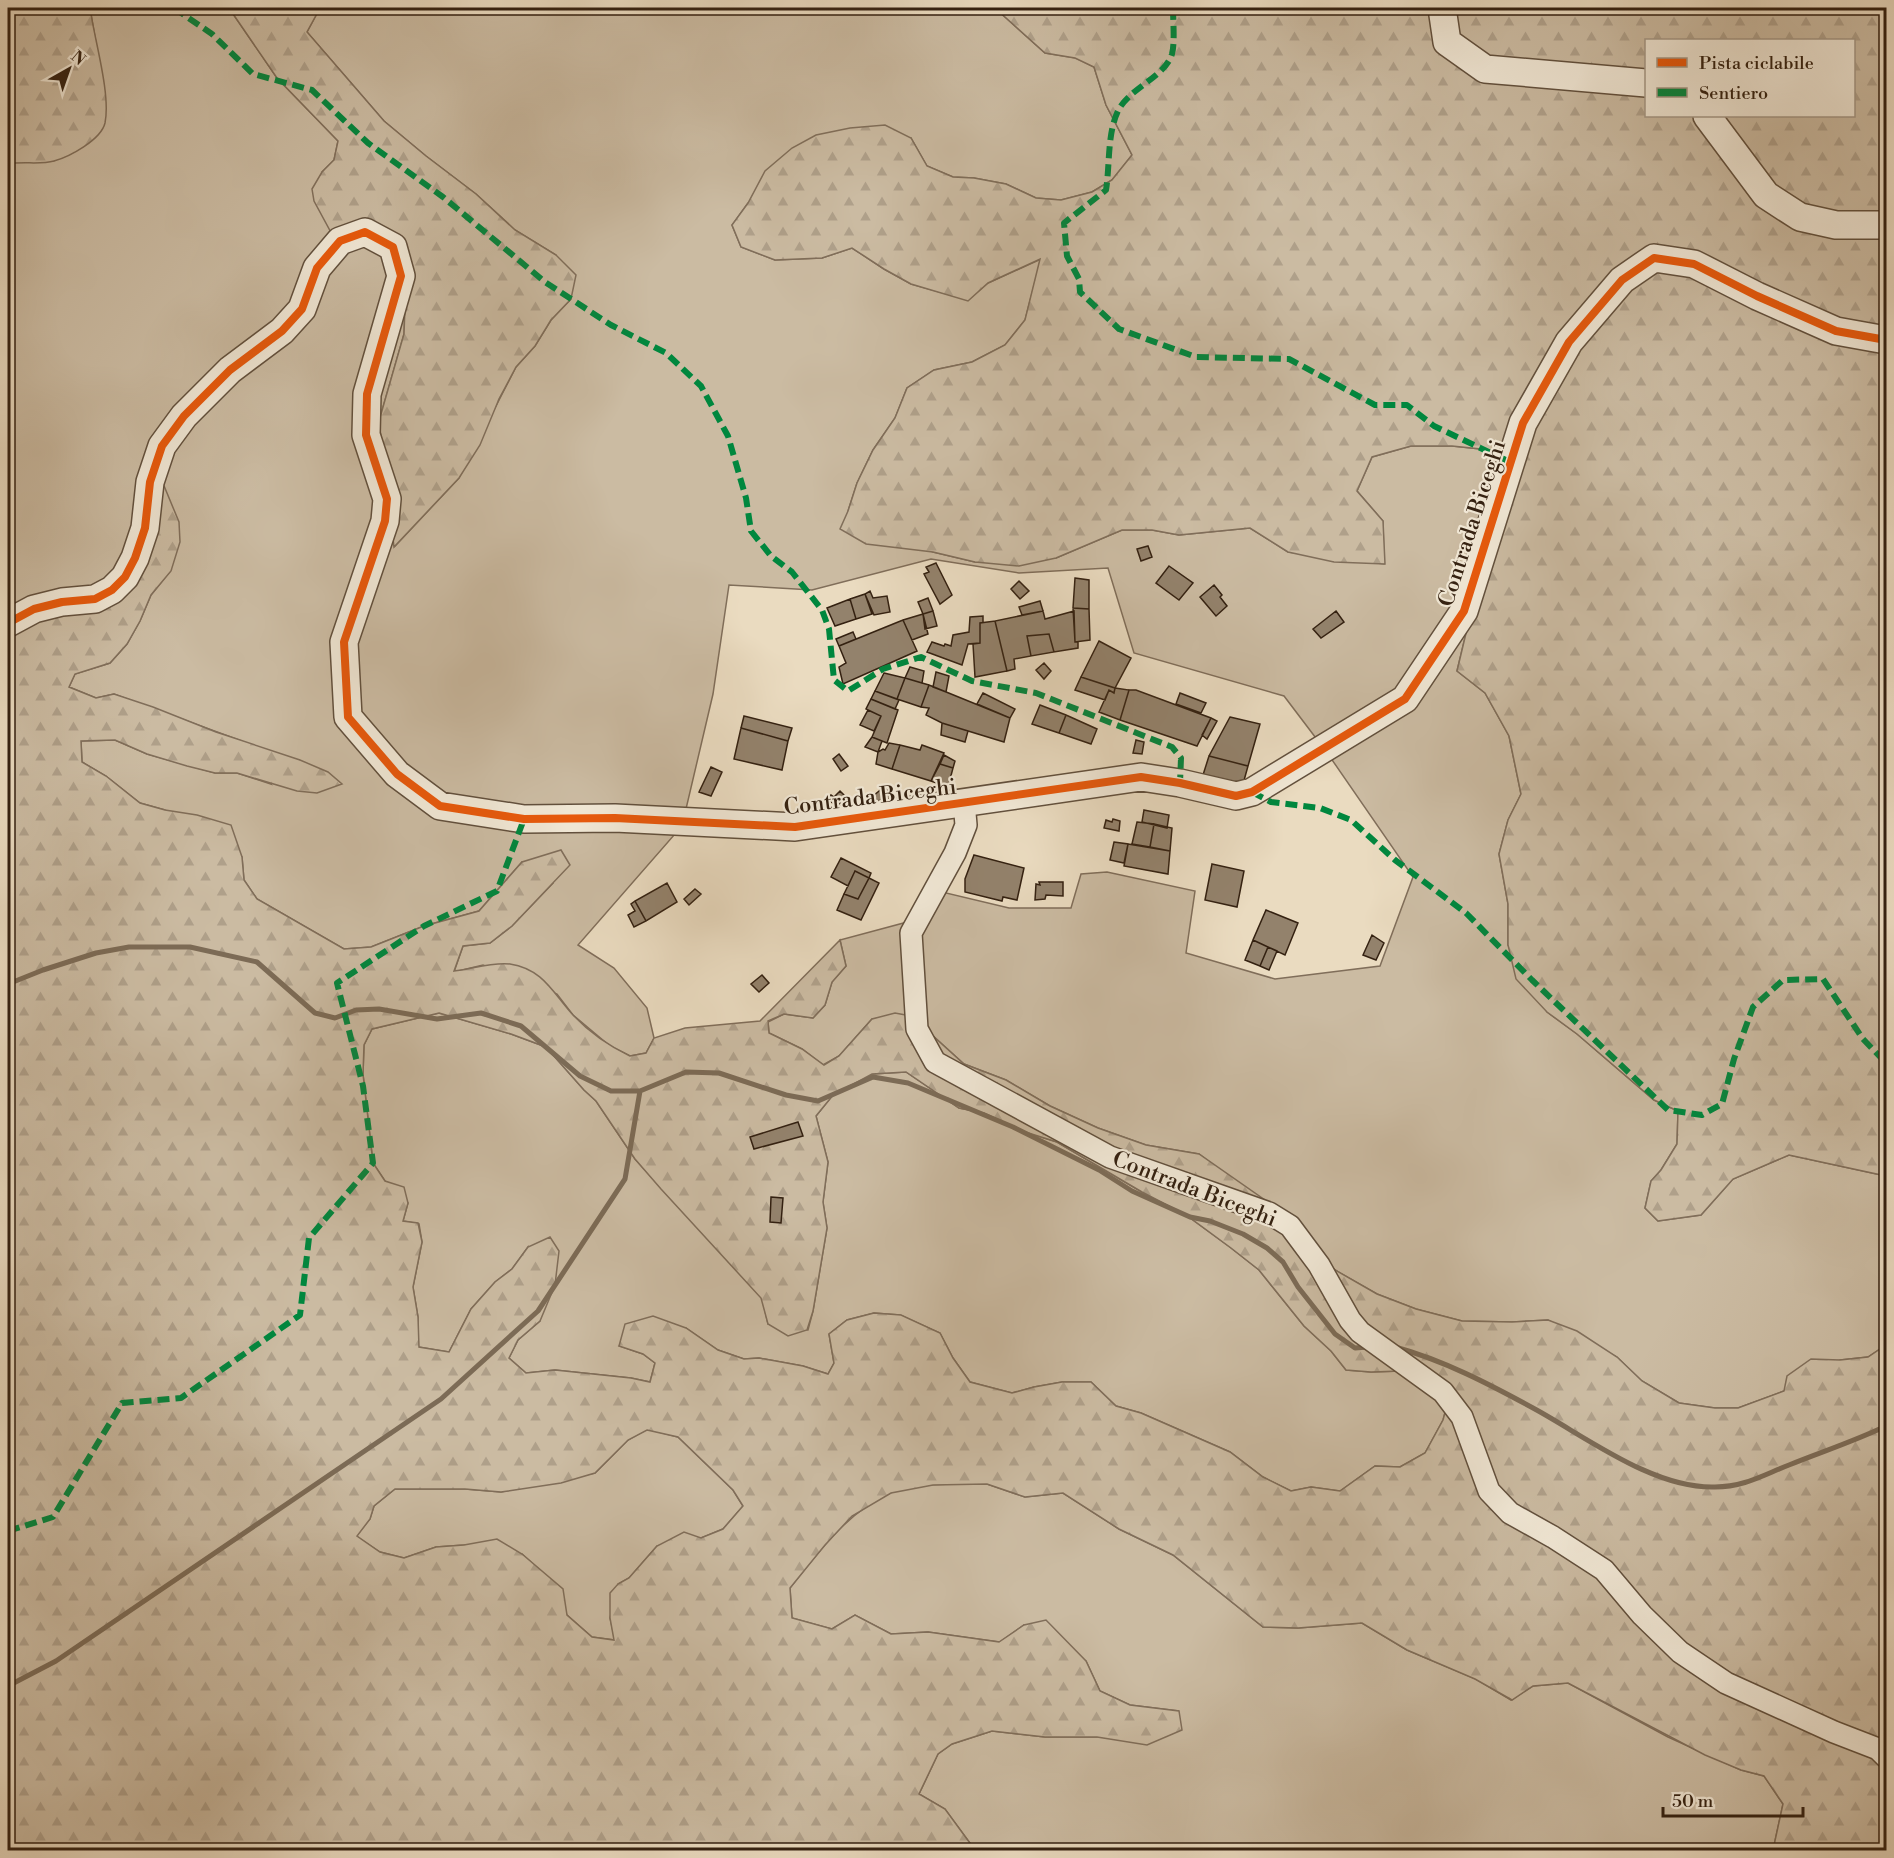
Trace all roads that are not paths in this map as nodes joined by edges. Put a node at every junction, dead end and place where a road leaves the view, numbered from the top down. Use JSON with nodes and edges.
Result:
{"nodes":[{"id":1,"x":1442,"y":8,"type":"edge"},
{"id":2,"x":1645,"y":83,"type":"edge"},
{"id":3,"x":1708,"y":117,"type":"edge"},
{"id":4,"x":1887,"y":225,"type":"edge"},
{"id":5,"x":1887,"y":340,"type":"edge"},
{"id":6,"x":8,"y":622,"type":"edge"},
{"id":7,"x":964,"y":802,"type":"junction"},
{"id":8,"x":1887,"y":1757,"type":"edge"}],
"edges":[{"from":1,"to":2,"type":"street"},
{"from":3,"to":4,"type":"street"},
{"from":5,"to":7,"type":"street","name":"Contrada Biceghi"},
{"from":6,"to":7,"type":"street","name":"Contrada Biceghi"},
{"from":7,"to":8,"type":"street","name":"Contrada Biceghi"}]}
